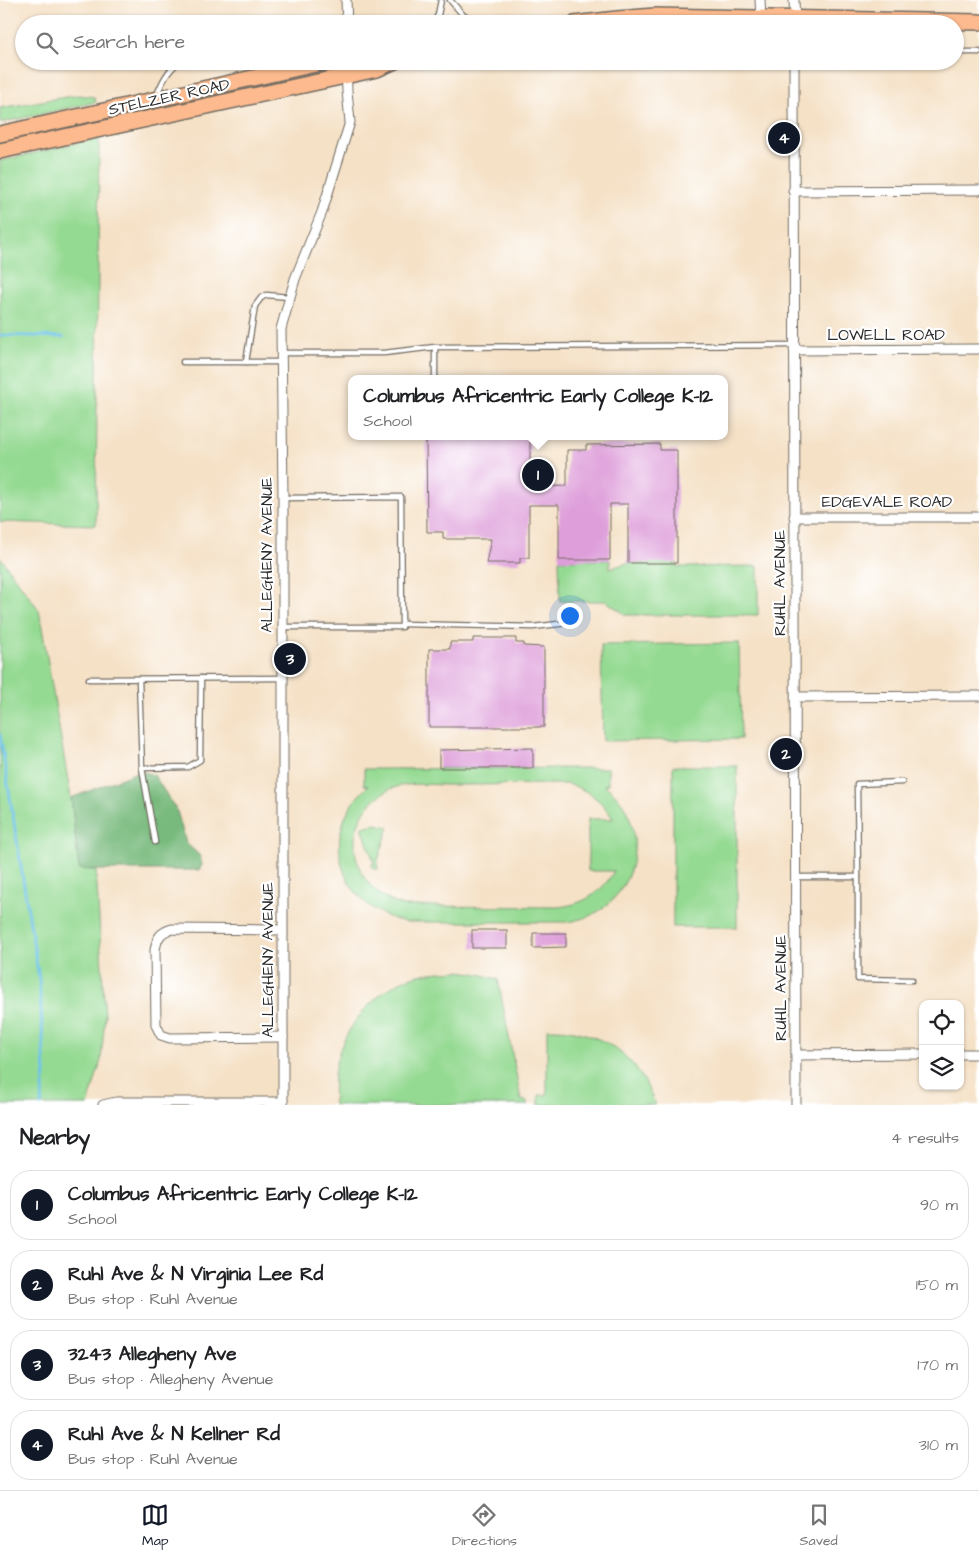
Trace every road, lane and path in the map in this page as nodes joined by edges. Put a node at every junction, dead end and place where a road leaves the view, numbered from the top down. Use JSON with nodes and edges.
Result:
{"nodes":[{"id":1,"x":346,"y":0,"type":"edge"},
{"id":2,"x":441,"y":0,"type":"edge"},
{"id":3,"x":450,"y":0,"type":"edge"},
{"id":4,"x":760,"y":0,"type":"edge"},
{"id":5,"x":794,"y":0,"type":"edge"},
{"id":6,"x":347,"y":15,"type":"edge"},
{"id":7,"x":438,"y":15,"type":"edge"},
{"id":8,"x":463,"y":15,"type":"edge"},
{"id":9,"x":761,"y":15,"type":"edge"},
{"id":10,"x":795,"y":15,"type":"edge"},
{"id":11,"x":964,"y":22,"type":"edge"},
{"id":12,"x":979,"y":22,"type":"edge"},
{"id":13,"x":964,"y":52,"type":"edge"},
{"id":14,"x":979,"y":52,"type":"edge"},
{"id":15,"x":169,"y":70,"type":"edge"},
{"id":16,"x":267,"y":70,"type":"edge"},
{"id":17,"x":289,"y":70,"type":"edge"},
{"id":18,"x":342,"y":70,"type":"edge"},
{"id":19,"x":346,"y":70,"type":"edge"},
{"id":20,"x":794,"y":70,"type":"edge"},
{"id":21,"x":271,"y":74,"type":"junction"},
{"id":22,"x":155,"y":100,"type":"junction"},
{"id":23,"x":0,"y":134,"type":"edge"},
{"id":24,"x":0,"y":151,"type":"edge"},
{"id":25,"x":979,"y":190,"type":"edge"},
{"id":26,"x":793,"y":191,"type":"junction"},
{"id":27,"x":289,"y":297,"type":"junction"},
{"id":28,"x":435,"y":348,"type":"junction"},
{"id":29,"x":794,"y":348,"type":"junction"},
{"id":30,"x":979,"y":349,"type":"edge"},
{"id":31,"x":282,"y":358,"type":"junction"},
{"id":32,"x":183,"y":362,"type":"dead end"},
{"id":33,"x":246,"y":362,"type":"junction"},
{"id":34,"x":435,"y":375,"type":"edge"},
{"id":35,"x":283,"y":498,"type":"junction"},
{"id":36,"x":794,"y":517,"type":"junction"},
{"id":37,"x":979,"y":517,"type":"edge"},
{"id":38,"x":567,"y":623,"type":"dead end"},
{"id":39,"x":402,"y":624,"type":"junction"},
{"id":40,"x":282,"y":627,"type":"junction"},
{"id":41,"x":201,"y":678,"type":"junction"},
{"id":42,"x":282,"y":678,"type":"junction"},
{"id":43,"x":89,"y":679,"type":"dead end"},
{"id":44,"x":139,"y":679,"type":"junction"},
{"id":45,"x":979,"y":696,"type":"edge"},
{"id":46,"x":796,"y":697,"type":"junction"},
{"id":47,"x":142,"y":768,"type":"junction"},
{"id":48,"x":902,"y":782,"type":"dead end"},
{"id":49,"x":155,"y":842,"type":"dead end"},
{"id":50,"x":796,"y":877,"type":"junction"},
{"id":51,"x":858,"y":878,"type":"junction"},
{"id":52,"x":282,"y":930,"type":"junction"},
{"id":53,"x":912,"y":980,"type":"dead end"},
{"id":54,"x":283,"y":1037,"type":"junction"},
{"id":55,"x":919,"y":1054,"type":"edge"},
{"id":56,"x":964,"y":1054,"type":"edge"},
{"id":57,"x":979,"y":1054,"type":"edge"},
{"id":58,"x":796,"y":1055,"type":"junction"},
{"id":59,"x":283,"y":1103,"type":"edge"},
{"id":60,"x":103,"y":1105,"type":"edge"},
{"id":61,"x":796,"y":1105,"type":"edge"}],
"edges":[{"from":1,"to":6,"type":"street"},
{"from":2,"to":7,"type":"lane"},
{"from":3,"to":8,"type":"lane"},
{"from":4,"to":9,"type":"street"},
{"from":5,"to":10,"type":"street"},
{"from":11,"to":12,"type":"main road"},
{"from":13,"to":14,"type":"lane"},
{"from":15,"to":22,"type":"lane"},
{"from":16,"to":21,"type":"lane"},
{"from":17,"to":21,"type":"main road","name":"STELZER ROAD"},
{"from":18,"to":24,"type":"main road","name":"STELZER ROAD"},
{"from":19,"to":27,"type":"street","name":"ALLEGHENY AVENUE"},
{"from":20,"to":26,"type":"street","name":"RUHL AVENUE"},
{"from":21,"to":22,"type":"main road","name":"STELZER ROAD"},
{"from":22,"to":23,"type":"main road","name":"STELZER ROAD"},
{"from":25,"to":26,"type":"street"},
{"from":26,"to":29,"type":"street","name":"RUHL AVENUE"},
{"from":27,"to":31,"type":"street","name":"ALLEGHENY AVENUE"},
{"from":27,"to":33,"type":"lane"},
{"from":28,"to":29,"type":"lane"},
{"from":28,"to":31,"type":"lane"},
{"from":28,"to":34,"type":"lane"},
{"from":29,"to":30,"type":"street","name":"LOWELL ROAD"},
{"from":29,"to":36,"type":"street","name":"RUHL AVENUE"},
{"from":31,"to":33,"type":"lane"},
{"from":31,"to":35,"type":"street","name":"ALLEGHENY AVENUE"},
{"from":32,"to":33,"type":"lane"},
{"from":35,"to":39,"type":"lane"},
{"from":35,"to":40,"type":"street","name":"ALLEGHENY AVENUE"},
{"from":36,"to":37,"type":"street","name":"EDGEVALE ROAD"},
{"from":36,"to":46,"type":"street","name":"RUHL AVENUE"},
{"from":38,"to":39,"type":"lane"},
{"from":39,"to":40,"type":"lane"},
{"from":40,"to":42,"type":"street","name":"ALLEGHENY AVENUE"},
{"from":41,"to":42,"type":"lane"},
{"from":41,"to":44,"type":"lane"},
{"from":41,"to":47,"type":"lane"},
{"from":42,"to":52,"type":"street","name":"ALLEGHENY AVENUE"},
{"from":43,"to":44,"type":"lane"},
{"from":44,"to":47,"type":"lane"},
{"from":45,"to":46,"type":"street"},
{"from":46,"to":50,"type":"street","name":"RUHL AVENUE"},
{"from":47,"to":49,"type":"lane"},
{"from":48,"to":51,"type":"lane"},
{"from":50,"to":51,"type":"lane"},
{"from":50,"to":58,"type":"street","name":"RUHL AVENUE"},
{"from":51,"to":53,"type":"lane"},
{"from":52,"to":54,"type":"street","name":"ALLEGHENY AVENUE"},
{"from":52,"to":54,"type":"street"},
{"from":54,"to":59,"type":"street","name":"ALLEGHENY AVENUE"},
{"from":55,"to":58,"type":"street"},
{"from":56,"to":57,"type":"street"},
{"from":58,"to":61,"type":"street","name":"RUHL AVENUE"},
{"from":59,"to":60,"type":"street"}]}
